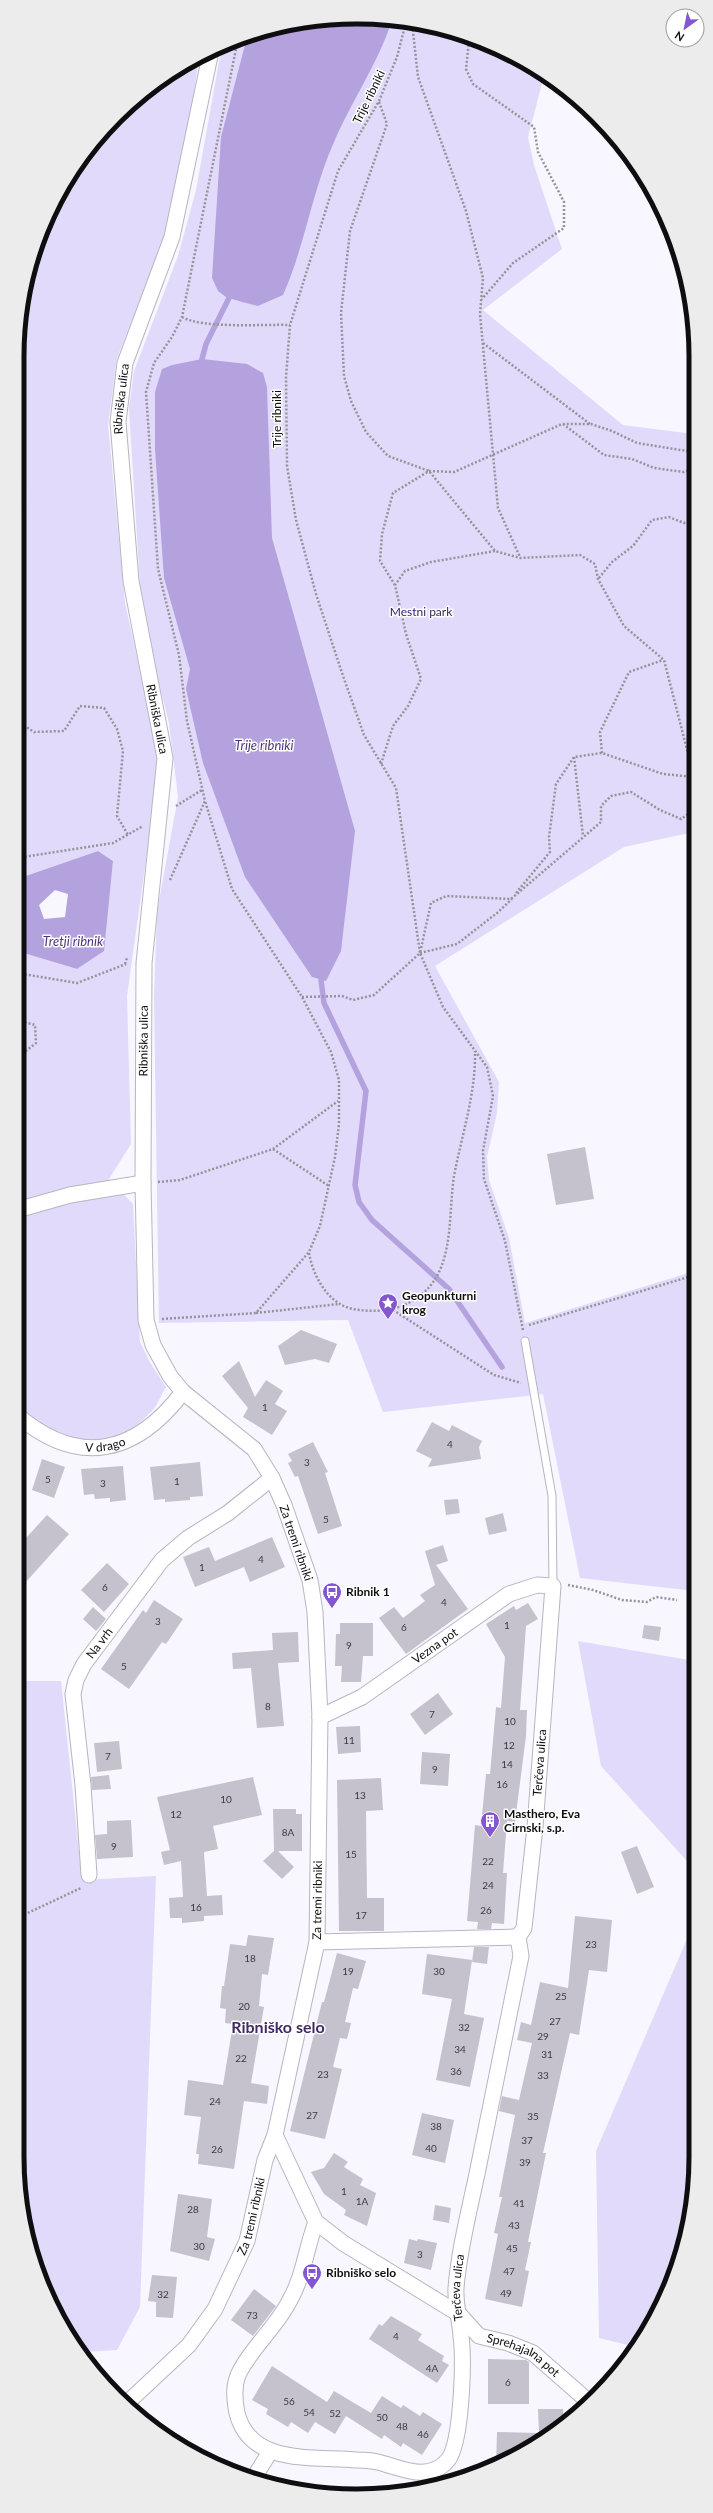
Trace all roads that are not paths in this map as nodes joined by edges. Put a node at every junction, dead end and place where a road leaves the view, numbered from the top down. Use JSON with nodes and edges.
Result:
{"nodes":[{"id":1,"x":210,"y":58,"type":"edge"},
{"id":2,"x":143,"y":1183,"type":"junction"},
{"id":3,"x":24,"y":1208,"type":"edge"},
{"id":4,"x":525,"y":1341,"type":"road end"},
{"id":5,"x":183,"y":1392,"type":"junction"},
{"id":6,"x":24,"y":1420,"type":"edge"},
{"id":7,"x":272,"y":1478,"type":"junction"},
{"id":8,"x":553,"y":1586,"type":"junction"},
{"id":9,"x":320,"y":1717,"type":"junction"},
{"id":10,"x":88,"y":1875,"type":"road end"},
{"id":11,"x":518,"y":1937,"type":"junction"},
{"id":12,"x":317,"y":1942,"type":"junction"},
{"id":13,"x":275,"y":2135,"type":"junction"},
{"id":14,"x":316,"y":2222,"type":"junction"},
{"id":15,"x":459,"y":2314,"type":"junction"},
{"id":16,"x":479,"y":2336,"type":"junction"},
{"id":17,"x":462,"y":2347,"type":"junction"},
{"id":18,"x":585,"y":2398,"type":"edge"},
{"id":19,"x":130,"y":2400,"type":"edge"},
{"id":20,"x":270,"y":2452,"type":"junction"},
{"id":21,"x":257,"y":2473,"type":"edge"}],
"edges":[{"from":1,"to":2,"type":"street","name":"Ribniška ulica"},
{"from":2,"to":3,"type":"street"},
{"from":2,"to":5,"type":"street","name":"Ribniška ulica"},
{"from":4,"to":8,"type":"lane"},
{"from":5,"to":6,"type":"street","name":"V drago"},
{"from":5,"to":7,"type":"street","name":"Za tremi ribniki"},
{"from":7,"to":9,"type":"street","name":"Za tremi ribniki"},
{"from":7,"to":10,"type":"street","name":"Na vrh"},
{"from":8,"to":9,"type":"street","name":"Vezna pot"},
{"from":8,"to":11,"type":"street","name":"Terčeva ulica"},
{"from":9,"to":12,"type":"street","name":"Za tremi ribniki"},
{"from":11,"to":12,"type":"street"},
{"from":11,"to":15,"type":"street","name":"Terčeva ulica"},
{"from":12,"to":13,"type":"street","name":"Za tremi ribniki"},
{"from":13,"to":14,"type":"street","name":"Sprehajalna pot"},
{"from":13,"to":19,"type":"street","name":"Za tremi ribniki"},
{"from":14,"to":15,"type":"street","name":"Sprehajalna pot"},
{"from":14,"to":20,"type":"street","name":"Terčeva ulica"},
{"from":15,"to":16,"type":"street","name":"Sprehajalna pot"},
{"from":15,"to":17,"type":"street","name":"Terčeva ulica"},
{"from":16,"to":17,"type":"street"},
{"from":16,"to":18,"type":"street","name":"Sprehajalna pot"},
{"from":17,"to":20,"type":"street","name":"Terčeva ulica"},
{"from":20,"to":21,"type":"street"}]}
